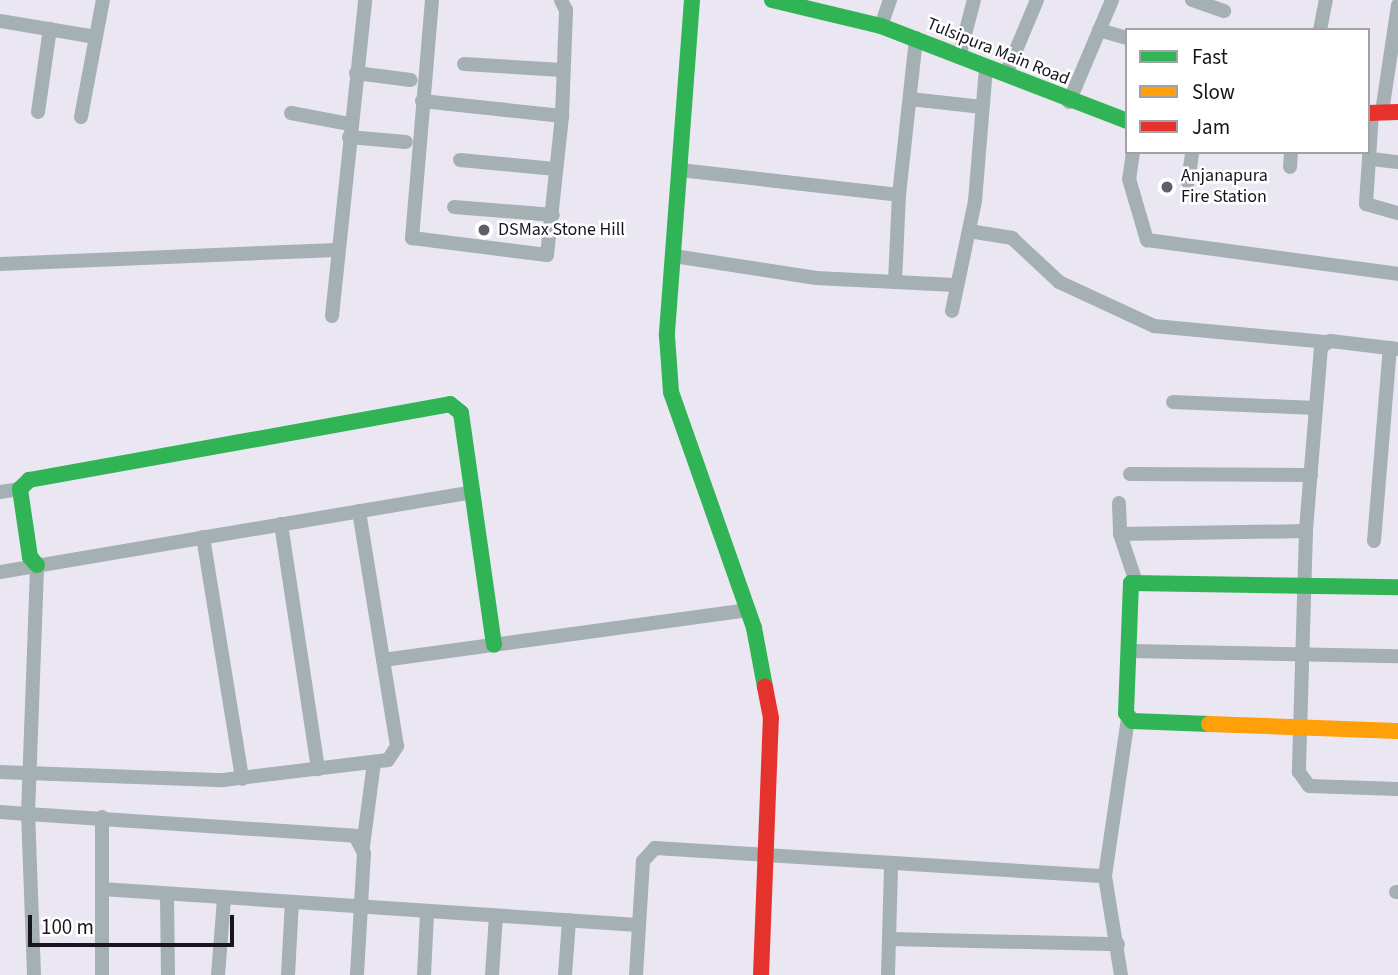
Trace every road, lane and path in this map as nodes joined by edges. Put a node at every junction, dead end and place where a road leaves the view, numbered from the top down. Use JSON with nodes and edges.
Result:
{"nodes":[{"id":1,"x":103,"y":0,"type":"edge"},
{"id":2,"x":365,"y":0,"type":"edge"},
{"id":3,"x":432,"y":0,"type":"edge"},
{"id":4,"x":561,"y":0,"type":"edge"},
{"id":5,"x":692,"y":0,"type":"edge"},
{"id":6,"x":772,"y":0,"type":"edge"},
{"id":7,"x":890,"y":0,"type":"edge"},
{"id":8,"x":974,"y":0,"type":"edge"},
{"id":9,"x":1037,"y":0,"type":"edge"},
{"id":10,"x":1112,"y":0,"type":"edge"},
{"id":11,"x":1192,"y":0,"type":"edge"},
{"id":12,"x":1326,"y":0,"type":"edge"},
{"id":13,"x":1398,"y":5,"type":"edge"},
{"id":14,"x":1224,"y":11,"type":"dead end"},
{"id":15,"x":0,"y":21,"type":"edge"},
{"id":16,"x":881,"y":26,"type":"junction"},
{"id":17,"x":1320,"y":28,"type":"edge"},
{"id":18,"x":50,"y":29,"type":"junction"},
{"id":19,"x":1099,"y":30,"type":"junction"},
{"id":20,"x":96,"y":37,"type":"junction"},
{"id":21,"x":1125,"y":37,"type":"edge"},
{"id":22,"x":916,"y":38,"type":"junction"},
{"id":23,"x":959,"y":57,"type":"junction"},
{"id":24,"x":464,"y":64,"type":"dead end"},
{"id":25,"x":986,"y":66,"type":"junction"},
{"id":26,"x":563,"y":70,"type":"junction"},
{"id":27,"x":356,"y":73,"type":"junction"},
{"id":28,"x":1006,"y":74,"type":"junction"},
{"id":29,"x":411,"y":80,"type":"dead end"},
{"id":30,"x":910,"y":99,"type":"junction"},
{"id":31,"x":422,"y":101,"type":"junction"},
{"id":32,"x":1069,"y":102,"type":"junction"},
{"id":33,"x":983,"y":107,"type":"junction"},
{"id":34,"x":38,"y":112,"type":"dead end"},
{"id":35,"x":1380,"y":112,"type":"edge"},
{"id":36,"x":291,"y":113,"type":"dead end"},
{"id":37,"x":562,"y":116,"type":"junction"},
{"id":38,"x":81,"y":117,"type":"dead end"},
{"id":39,"x":1125,"y":120,"type":"edge"},
{"id":40,"x":349,"y":130,"type":"junction"},
{"id":41,"x":406,"y":142,"type":"dead end"},
{"id":42,"x":1133,"y":154,"type":"edge"},
{"id":43,"x":1192,"y":154,"type":"edge"},
{"id":44,"x":1372,"y":159,"type":"junction"},
{"id":45,"x":460,"y":160,"type":"dead end"},
{"id":46,"x":1398,"y":162,"type":"edge"},
{"id":47,"x":556,"y":169,"type":"junction"},
{"id":48,"x":680,"y":170,"type":"junction"},
{"id":49,"x":1188,"y":183,"type":"dead end"},
{"id":50,"x":899,"y":195,"type":"junction"},
{"id":51,"x":454,"y":207,"type":"dead end"},
{"id":52,"x":1398,"y":213,"type":"edge"},
{"id":53,"x":552,"y":215,"type":"junction"},
{"id":54,"x":969,"y":231,"type":"junction"},
{"id":55,"x":337,"y":250,"type":"junction"},
{"id":56,"x":674,"y":256,"type":"junction"},
{"id":57,"x":0,"y":264,"type":"edge"},
{"id":58,"x":1398,"y":274,"type":"edge"},
{"id":59,"x":895,"y":282,"type":"junction"},
{"id":60,"x":955,"y":285,"type":"junction"},
{"id":61,"x":952,"y":311,"type":"dead end"},
{"id":62,"x":332,"y":316,"type":"dead end"},
{"id":63,"x":1325,"y":342,"type":"junction"},
{"id":64,"x":1394,"y":349,"type":"edge"},
{"id":65,"x":1173,"y":402,"type":"dead end"},
{"id":66,"x":1316,"y":408,"type":"junction"},
{"id":67,"x":1130,"y":474,"type":"dead end"},
{"id":68,"x":1311,"y":475,"type":"junction"},
{"id":69,"x":20,"y":489,"type":"junction"},
{"id":70,"x":0,"y":492,"type":"edge"},
{"id":71,"x":468,"y":493,"type":"junction"},
{"id":72,"x":1119,"y":503,"type":"dead end"},
{"id":73,"x":359,"y":511,"type":"junction"},
{"id":74,"x":281,"y":524,"type":"junction"},
{"id":75,"x":1306,"y":531,"type":"junction"},
{"id":76,"x":1120,"y":534,"type":"junction"},
{"id":77,"x":203,"y":537,"type":"junction"},
{"id":78,"x":1374,"y":541,"type":"dead end"},
{"id":79,"x":37,"y":565,"type":"junction"},
{"id":80,"x":0,"y":572,"type":"edge"},
{"id":81,"x":1136,"y":582,"type":"junction"},
{"id":82,"x":1303,"y":585,"type":"junction"},
{"id":83,"x":1398,"y":587,"type":"edge"},
{"id":84,"x":747,"y":610,"type":"junction"},
{"id":85,"x":494,"y":645,"type":"junction"},
{"id":86,"x":1130,"y":651,"type":"junction"},
{"id":87,"x":1301,"y":654,"type":"junction"},
{"id":88,"x":1398,"y":656,"type":"edge"},
{"id":89,"x":383,"y":660,"type":"junction"},
{"id":90,"x":1128,"y":718,"type":"junction"},
{"id":91,"x":1299,"y":727,"type":"junction"},
{"id":92,"x":1398,"y":731,"type":"edge"},
{"id":93,"x":374,"y":762,"type":"junction"},
{"id":94,"x":318,"y":769,"type":"junction"},
{"id":95,"x":0,"y":772,"type":"edge"},
{"id":96,"x":31,"y":774,"type":"junction"},
{"id":97,"x":242,"y":779,"type":"junction"},
{"id":98,"x":1398,"y":789,"type":"edge"},
{"id":99,"x":0,"y":812,"type":"edge"},
{"id":100,"x":28,"y":814,"type":"junction"},
{"id":101,"x":102,"y":817,"type":"junction"},
{"id":102,"x":363,"y":846,"type":"junction"},
{"id":103,"x":768,"y":854,"type":"junction"},
{"id":104,"x":891,"y":867,"type":"junction"},
{"id":105,"x":1105,"y":876,"type":"junction"},
{"id":106,"x":102,"y":889,"type":"junction"},
{"id":107,"x":167,"y":894,"type":"junction"},
{"id":108,"x":223,"y":898,"type":"junction"},
{"id":109,"x":292,"y":902,"type":"junction"},
{"id":110,"x":361,"y":908,"type":"junction"},
{"id":111,"x":427,"y":913,"type":"junction"},
{"id":112,"x":496,"y":916,"type":"junction"},
{"id":113,"x":569,"y":920,"type":"junction"},
{"id":114,"x":638,"y":925,"type":"junction"},
{"id":115,"x":890,"y":939,"type":"junction"},
{"id":116,"x":1118,"y":944,"type":"junction"},
{"id":117,"x":34,"y":975,"type":"edge"},
{"id":118,"x":103,"y":975,"type":"edge"},
{"id":119,"x":168,"y":975,"type":"edge"},
{"id":120,"x":218,"y":975,"type":"edge"},
{"id":121,"x":288,"y":975,"type":"edge"},
{"id":122,"x":357,"y":975,"type":"edge"},
{"id":123,"x":424,"y":975,"type":"edge"},
{"id":124,"x":492,"y":975,"type":"edge"},
{"id":125,"x":565,"y":975,"type":"edge"},
{"id":126,"x":636,"y":975,"type":"edge"},
{"id":127,"x":761,"y":975,"type":"edge"},
{"id":128,"x":888,"y":975,"type":"edge"},
{"id":129,"x":1121,"y":975,"type":"edge"}],
"edges":[{"from":1,"to":20,"type":"street"},
{"from":2,"to":27,"type":"street"},
{"from":3,"to":31,"type":"street"},
{"from":4,"to":26,"type":"street"},
{"from":5,"to":48,"type":"street"},
{"from":6,"to":16,"type":"street","name":"Tulsipura Main Road"},
{"from":7,"to":16,"type":"street"},
{"from":8,"to":23,"type":"street"},
{"from":9,"to":28,"type":"street"},
{"from":10,"to":19,"type":"street"},
{"from":11,"to":14,"type":"street"},
{"from":12,"to":17,"type":"street"},
{"from":13,"to":35,"type":"street"},
{"from":15,"to":18,"type":"street"},
{"from":16,"to":22,"type":"street","name":"Tulsipura Main Road"},
{"from":18,"to":20,"type":"street"},
{"from":18,"to":34,"type":"street"},
{"from":19,"to":21,"type":"street"},
{"from":19,"to":32,"type":"street"},
{"from":20,"to":38,"type":"street"},
{"from":22,"to":23,"type":"street","name":"Tulsipura Main Road"},
{"from":22,"to":30,"type":"street"},
{"from":23,"to":25,"type":"street","name":"Tulsipura Main Road"},
{"from":24,"to":26,"type":"street"},
{"from":25,"to":28,"type":"street","name":"Tulsipura Main Road"},
{"from":25,"to":33,"type":"street"},
{"from":26,"to":37,"type":"street"},
{"from":27,"to":29,"type":"street"},
{"from":27,"to":40,"type":"street"},
{"from":28,"to":32,"type":"street","name":"Tulsipura Main Road"},
{"from":30,"to":33,"type":"street"},
{"from":30,"to":50,"type":"street"},
{"from":31,"to":37,"type":"street"},
{"from":31,"to":53,"type":"street"},
{"from":32,"to":39,"type":"street","name":"Tulsipura Main Road"},
{"from":33,"to":54,"type":"street"},
{"from":35,"to":44,"type":"street"},
{"from":36,"to":40,"type":"street"},
{"from":37,"to":47,"type":"street"},
{"from":40,"to":41,"type":"street"},
{"from":40,"to":55,"type":"street"},
{"from":42,"to":58,"type":"street"},
{"from":43,"to":49,"type":"street"},
{"from":44,"to":46,"type":"street"},
{"from":44,"to":52,"type":"street"},
{"from":45,"to":47,"type":"street"},
{"from":47,"to":53,"type":"street"},
{"from":48,"to":50,"type":"street"},
{"from":48,"to":56,"type":"street"},
{"from":50,"to":59,"type":"street"},
{"from":51,"to":53,"type":"street"},
{"from":54,"to":60,"type":"street"},
{"from":54,"to":63,"type":"street"},
{"from":55,"to":57,"type":"street"},
{"from":55,"to":62,"type":"street"},
{"from":56,"to":59,"type":"street"},
{"from":56,"to":84,"type":"street"},
{"from":59,"to":60,"type":"street"},
{"from":60,"to":61,"type":"street"},
{"from":63,"to":64,"type":"street"},
{"from":63,"to":66,"type":"street"},
{"from":64,"to":78,"type":"street"},
{"from":65,"to":66,"type":"street"},
{"from":66,"to":68,"type":"street"},
{"from":67,"to":68,"type":"street"},
{"from":68,"to":75,"type":"street"},
{"from":69,"to":70,"type":"street"},
{"from":69,"to":71,"type":"street"},
{"from":69,"to":79,"type":"street"},
{"from":71,"to":73,"type":"street"},
{"from":71,"to":85,"type":"street"},
{"from":72,"to":76,"type":"street"},
{"from":73,"to":74,"type":"street"},
{"from":73,"to":89,"type":"street"},
{"from":74,"to":77,"type":"street"},
{"from":74,"to":94,"type":"street"},
{"from":75,"to":76,"type":"street"},
{"from":75,"to":82,"type":"street"},
{"from":76,"to":81,"type":"street"},
{"from":77,"to":79,"type":"street"},
{"from":77,"to":97,"type":"street"},
{"from":79,"to":80,"type":"street"},
{"from":79,"to":96,"type":"street"},
{"from":81,"to":82,"type":"street"},
{"from":81,"to":86,"type":"street"},
{"from":82,"to":83,"type":"street"},
{"from":82,"to":87,"type":"street"},
{"from":84,"to":85,"type":"street"},
{"from":84,"to":103,"type":"street"},
{"from":85,"to":89,"type":"street"},
{"from":86,"to":87,"type":"street"},
{"from":86,"to":90,"type":"street"},
{"from":87,"to":88,"type":"street"},
{"from":87,"to":91,"type":"street"},
{"from":89,"to":93,"type":"street"},
{"from":90,"to":91,"type":"street"},
{"from":90,"to":105,"type":"street"},
{"from":91,"to":92,"type":"street"},
{"from":91,"to":98,"type":"street"},
{"from":93,"to":94,"type":"street"},
{"from":93,"to":102,"type":"street"},
{"from":94,"to":97,"type":"street"},
{"from":95,"to":96,"type":"street"},
{"from":96,"to":97,"type":"street"},
{"from":96,"to":100,"type":"street"},
{"from":99,"to":100,"type":"street"},
{"from":100,"to":101,"type":"street"},
{"from":100,"to":117,"type":"street"},
{"from":101,"to":102,"type":"street"},
{"from":101,"to":106,"type":"street"},
{"from":102,"to":110,"type":"street"},
{"from":103,"to":104,"type":"street"},
{"from":103,"to":114,"type":"street"},
{"from":103,"to":127,"type":"street"},
{"from":104,"to":105,"type":"street"},
{"from":104,"to":115,"type":"street"},
{"from":105,"to":116,"type":"street"},
{"from":106,"to":107,"type":"street"},
{"from":106,"to":118,"type":"street"},
{"from":107,"to":108,"type":"street"},
{"from":107,"to":119,"type":"street"},
{"from":108,"to":109,"type":"street"},
{"from":108,"to":120,"type":"street"},
{"from":109,"to":110,"type":"street"},
{"from":109,"to":121,"type":"street"},
{"from":110,"to":111,"type":"street"},
{"from":110,"to":122,"type":"street"},
{"from":111,"to":112,"type":"street"},
{"from":111,"to":123,"type":"street"},
{"from":112,"to":113,"type":"street"},
{"from":112,"to":124,"type":"street"},
{"from":113,"to":114,"type":"street"},
{"from":113,"to":125,"type":"street"},
{"from":114,"to":126,"type":"street"},
{"from":115,"to":116,"type":"street"},
{"from":115,"to":128,"type":"street"},
{"from":116,"to":129,"type":"street"}]}
